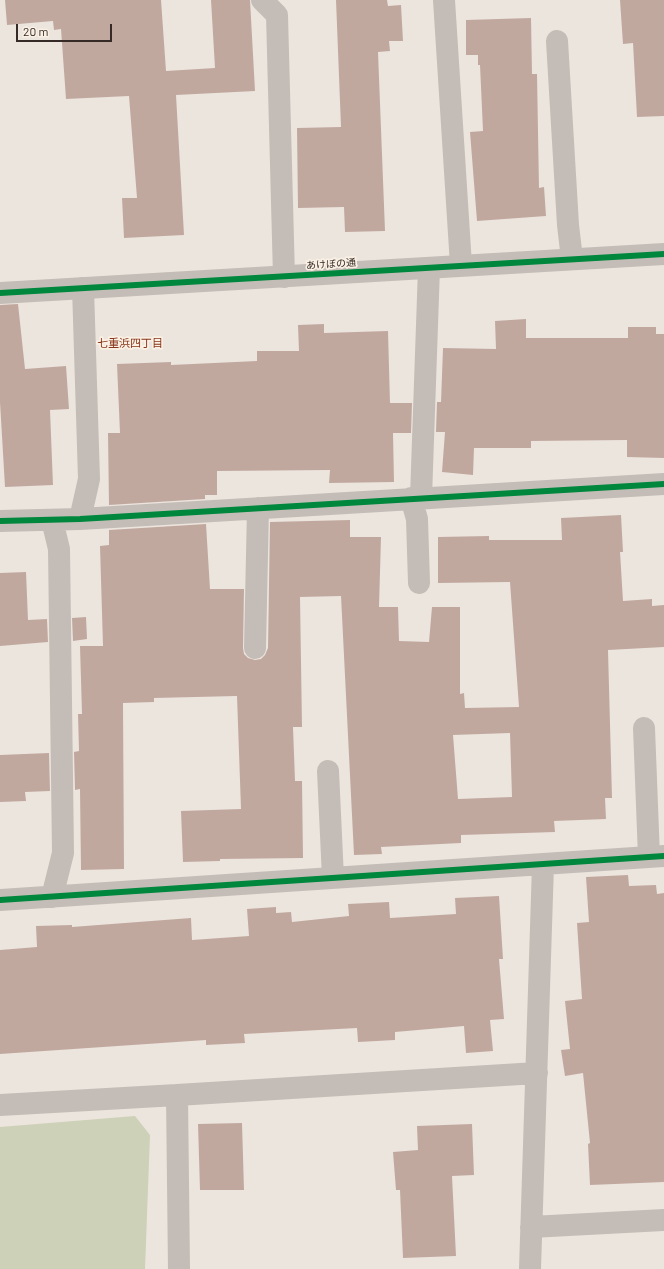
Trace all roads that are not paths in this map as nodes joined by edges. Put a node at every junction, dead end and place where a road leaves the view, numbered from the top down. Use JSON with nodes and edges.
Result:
{"nodes":[{"id":1,"x":262,"y":0,"type":"edge"},
{"id":2,"x":444,"y":0,"type":"edge"},
{"id":3,"x":557,"y":41,"type":"dead end"},
{"id":4,"x":664,"y":254,"type":"edge"},
{"id":5,"x":572,"y":259,"type":"junction"},
{"id":6,"x":461,"y":265,"type":"junction"},
{"id":7,"x":429,"y":268,"type":"junction"},
{"id":8,"x":284,"y":277,"type":"junction"},
{"id":9,"x":82,"y":288,"type":"junction"},
{"id":10,"x":0,"y":293,"type":"edge"},
{"id":11,"x":664,"y":484,"type":"edge"},
{"id":12,"x":416,"y":498,"type":"junction"},
{"id":13,"x":258,"y":508,"type":"junction"},
{"id":14,"x":80,"y":519,"type":"junction"},
{"id":15,"x":52,"y":520,"type":"junction"},
{"id":16,"x":0,"y":521,"type":"edge"},
{"id":17,"x":419,"y":583,"type":"dead end"},
{"id":18,"x":255,"y":648,"type":"dead end"},
{"id":19,"x":644,"y":728,"type":"dead end"},
{"id":20,"x":328,"y":771,"type":"dead end"},
{"id":21,"x":656,"y":856,"type":"edge"},
{"id":22,"x":543,"y":865,"type":"junction"},
{"id":23,"x":333,"y":878,"type":"junction"},
{"id":24,"x":52,"y":897,"type":"junction"},
{"id":25,"x":0,"y":900,"type":"edge"},
{"id":26,"x":537,"y":1073,"type":"junction"},
{"id":27,"x":177,"y":1095,"type":"junction"},
{"id":28,"x":0,"y":1105,"type":"edge"},
{"id":29,"x":664,"y":1220,"type":"edge"},
{"id":30,"x":531,"y":1227,"type":"junction"},
{"id":31,"x":179,"y":1269,"type":"edge"},
{"id":32,"x":530,"y":1269,"type":"edge"}],
"edges":[{"from":1,"to":8,"type":"street"},
{"from":2,"to":6,"type":"street"},
{"from":3,"to":5,"type":"street"},
{"from":4,"to":5,"type":"street","name":"あけぼの通"},
{"from":5,"to":6,"type":"street","name":"あけぼの通"},
{"from":6,"to":7,"type":"street","name":"あけぼの通"},
{"from":7,"to":8,"type":"street","name":"あけぼの通"},
{"from":7,"to":12,"type":"street"},
{"from":8,"to":9,"type":"street","name":"あけぼの通"},
{"from":9,"to":10,"type":"street","name":"あけぼの通"},
{"from":9,"to":14,"type":"street"},
{"from":11,"to":12,"type":"street"},
{"from":12,"to":13,"type":"street"},
{"from":12,"to":17,"type":"street"},
{"from":13,"to":14,"type":"street"},
{"from":13,"to":18,"type":"street"},
{"from":14,"to":15,"type":"street"},
{"from":15,"to":16,"type":"street"},
{"from":15,"to":24,"type":"street"},
{"from":19,"to":21,"type":"street"},
{"from":20,"to":23,"type":"street"},
{"from":21,"to":22,"type":"street"},
{"from":22,"to":23,"type":"street"},
{"from":22,"to":26,"type":"street"},
{"from":23,"to":24,"type":"street"},
{"from":24,"to":25,"type":"street"},
{"from":26,"to":27,"type":"street"},
{"from":26,"to":30,"type":"street"},
{"from":27,"to":28,"type":"street"},
{"from":27,"to":31,"type":"street"},
{"from":29,"to":30,"type":"street"},
{"from":30,"to":32,"type":"street"}]}
